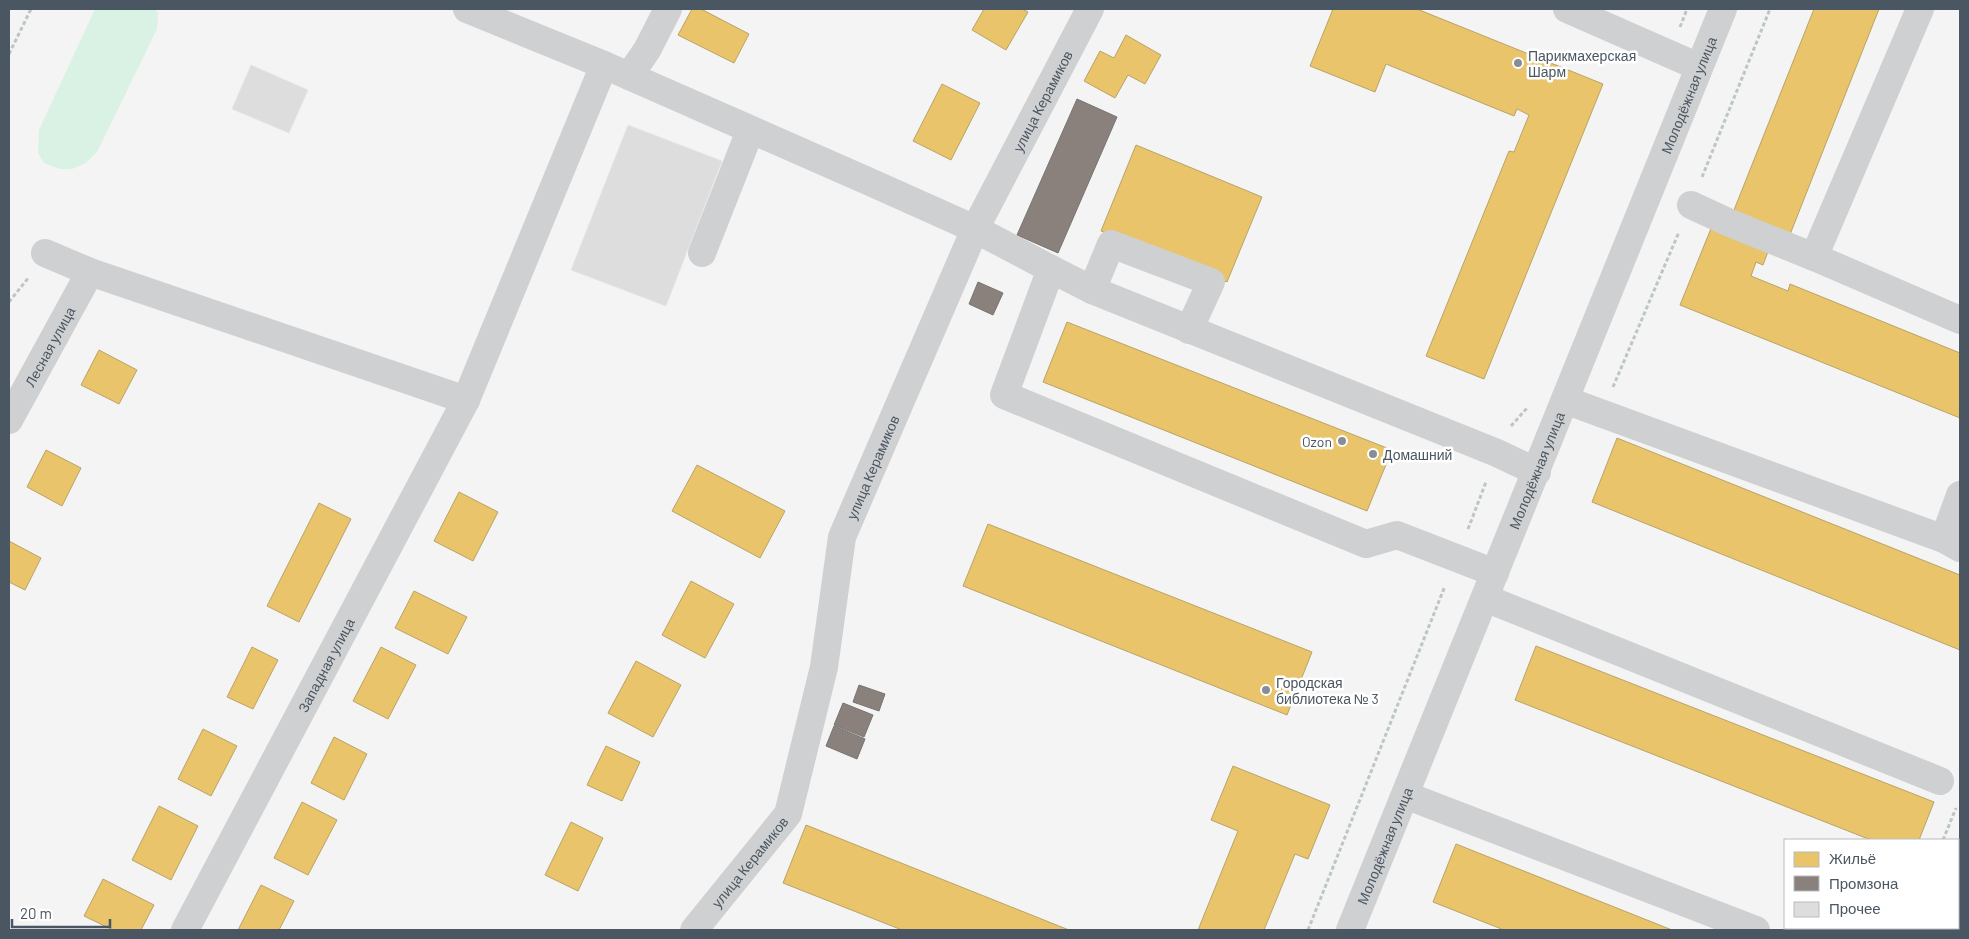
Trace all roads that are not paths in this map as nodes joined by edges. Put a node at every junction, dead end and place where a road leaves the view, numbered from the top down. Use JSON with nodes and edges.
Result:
{"nodes":[{"id":1,"x":468,"y":9,"type":"edge"},
{"id":2,"x":668,"y":9,"type":"edge"},
{"id":3,"x":1090,"y":9,"type":"edge"},
{"id":4,"x":1723,"y":9,"type":"edge"},
{"id":5,"x":1920,"y":9,"type":"edge"},
{"id":6,"x":1577,"y":11,"type":"edge"},
{"id":7,"x":604,"y":65,"type":"junction"},
{"id":8,"x":1699,"y":67,"type":"junction"},
{"id":9,"x":629,"y":76,"type":"junction"},
{"id":10,"x":750,"y":130,"type":"junction"},
{"id":11,"x":1691,"y":205,"type":"dead end"},
{"id":12,"x":975,"y":229,"type":"junction"},
{"id":13,"x":45,"y":253,"type":"dead end"},
{"id":14,"x":702,"y":253,"type":"dead end"},
{"id":15,"x":1814,"y":257,"type":"junction"},
{"id":16,"x":1051,"y":269,"type":"junction"},
{"id":17,"x":90,"y":272,"type":"junction"},
{"id":18,"x":1092,"y":290,"type":"junction"},
{"id":19,"x":1960,"y":320,"type":"edge"},
{"id":20,"x":1189,"y":330,"type":"junction"},
{"id":21,"x":466,"y":400,"type":"junction"},
{"id":22,"x":1565,"y":400,"type":"junction"},
{"id":23,"x":9,"y":420,"type":"edge"},
{"id":24,"x":1537,"y":472,"type":"junction"},
{"id":25,"x":1960,"y":495,"type":"edge"},
{"id":26,"x":1952,"y":543,"type":"edge"},
{"id":27,"x":1495,"y":573,"type":"junction"},
{"id":28,"x":1485,"y":598,"type":"junction"},
{"id":29,"x":1940,"y":780,"type":"dead end"},
{"id":30,"x":1405,"y":795,"type":"junction"},
{"id":31,"x":185,"y":930,"type":"edge"},
{"id":32,"x":694,"y":930,"type":"edge"},
{"id":33,"x":1350,"y":930,"type":"edge"},
{"id":34,"x":1756,"y":930,"type":"edge"}],
"edges":[{"from":1,"to":7,"type":"street"},
{"from":2,"to":9,"type":"street"},
{"from":3,"to":12,"type":"street","name":"улица Керамиков"},
{"from":4,"to":8,"type":"street","name":"Молодёжная улица"},
{"from":5,"to":15,"type":"street"},
{"from":6,"to":8,"type":"street"},
{"from":7,"to":9,"type":"street"},
{"from":7,"to":21,"type":"street","name":"Западная улица"},
{"from":8,"to":22,"type":"street","name":"Молодёжная улица"},
{"from":9,"to":10,"type":"street"},
{"from":10,"to":12,"type":"street"},
{"from":10,"to":14,"type":"street"},
{"from":11,"to":15,"type":"street"},
{"from":12,"to":16,"type":"street"},
{"from":12,"to":32,"type":"street","name":"улица Керамиков"},
{"from":13,"to":17,"type":"street"},
{"from":15,"to":19,"type":"street"},
{"from":16,"to":18,"type":"street"},
{"from":16,"to":27,"type":"street"},
{"from":17,"to":21,"type":"street"},
{"from":17,"to":23,"type":"street","name":"Лесная улица"},
{"from":18,"to":20,"type":"street"},
{"from":18,"to":20,"type":"street"},
{"from":20,"to":24,"type":"street"},
{"from":21,"to":31,"type":"street","name":"Западная улица"},
{"from":22,"to":24,"type":"street","name":"Молодёжная улица"},
{"from":22,"to":26,"type":"street"},
{"from":24,"to":27,"type":"street","name":"Молодёжная улица"},
{"from":25,"to":26,"type":"street"},
{"from":27,"to":28,"type":"street","name":"Молодёжная улица"},
{"from":28,"to":29,"type":"street"},
{"from":28,"to":30,"type":"street","name":"Молодёжная улица"},
{"from":30,"to":33,"type":"street","name":"Молодёжная улица"},
{"from":30,"to":34,"type":"street"}]}
